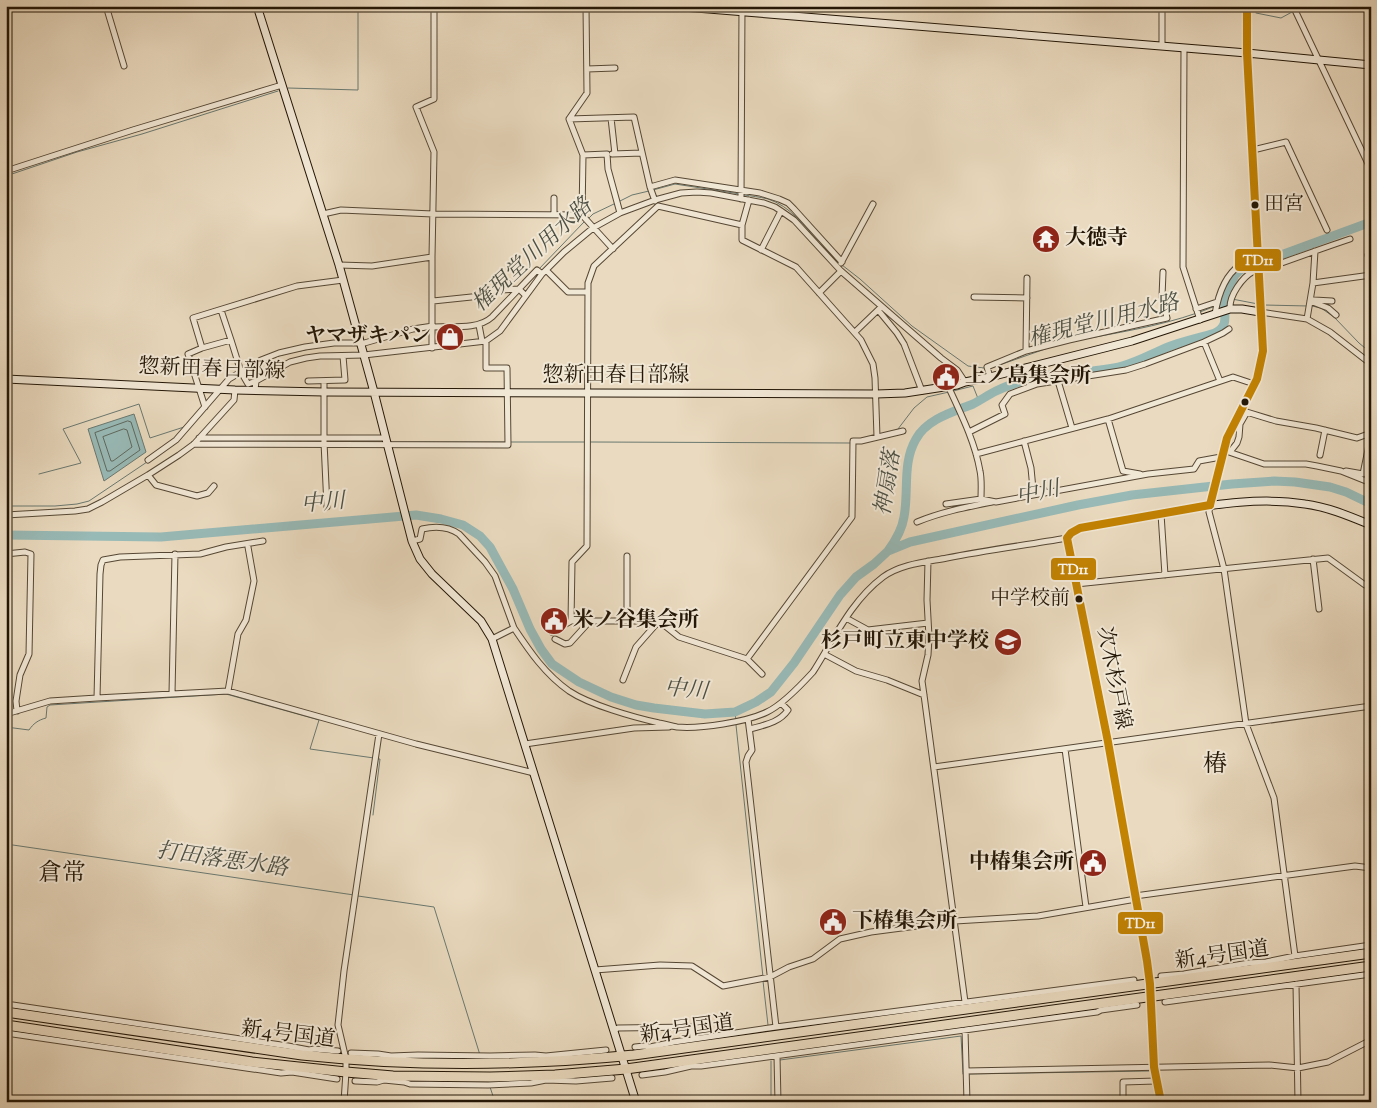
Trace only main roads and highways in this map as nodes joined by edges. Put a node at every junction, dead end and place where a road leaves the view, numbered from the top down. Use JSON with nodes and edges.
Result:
{"nodes":[{"id":1,"x":258,"y":6,"type":"edge"},
{"id":2,"x":671,"y":6,"type":"edge"},
{"id":3,"x":1247,"y":6,"type":"edge"},
{"id":4,"x":742,"y":9,"type":"edge"},
{"id":5,"x":1247,"y":53,"type":"junction"},
{"id":6,"x":1371,"y":65,"type":"edge"},
{"id":7,"x":1260,"y":312,"type":"junction"},
{"id":8,"x":6,"y":379,"type":"edge"},
{"id":9,"x":374,"y":392,"type":"junction"},
{"id":10,"x":1210,"y":505,"type":"junction"},
{"id":11,"x":1371,"y":525,"type":"edge"},
{"id":12,"x":1371,"y":953,"type":"edge"},
{"id":13,"x":1371,"y":966,"type":"edge"},
{"id":14,"x":1150,"y":984,"type":"junction"},
{"id":15,"x":1150,"y":997,"type":"junction"},
{"id":16,"x":6,"y":1012,"type":"edge"},
{"id":17,"x":6,"y":1025,"type":"edge"},
{"id":18,"x":622,"y":1056,"type":"junction"},
{"id":19,"x":626,"y":1069,"type":"junction"},
{"id":20,"x":636,"y":1102,"type":"edge"},
{"id":21,"x":1161,"y":1102,"type":"edge"}],
"edges":[{"from":1,"to":9,"type":"main road"},
{"from":2,"to":4,"type":"main road"},
{"from":3,"to":5,"type":"main road"},
{"from":4,"to":5,"type":"main road"},
{"from":5,"to":6,"type":"main road"},
{"from":5,"to":7,"type":"main road"},
{"from":7,"to":9,"type":"main road","name":"惣新田春日部線"},
{"from":7,"to":10,"type":"main road"},
{"from":8,"to":9,"type":"main road","name":"惣新田春日部線"},
{"from":9,"to":18,"type":"main road"},
{"from":10,"to":11,"type":"main road"},
{"from":10,"to":14,"type":"main road","name":"次木杉戸線"},
{"from":12,"to":14,"type":"highway","name":"新4号国道"},
{"from":13,"to":15,"type":"highway","name":"新4号国道"},
{"from":14,"to":15,"type":"main road","name":"次木杉戸線"},
{"from":14,"to":18,"type":"highway","name":"新4号国道"},
{"from":15,"to":19,"type":"highway","name":"新4号国道"},
{"from":15,"to":21,"type":"main road","name":"次木杉戸線"},
{"from":16,"to":18,"type":"highway","name":"新4号国道"},
{"from":17,"to":19,"type":"highway","name":"新4号国道"},
{"from":18,"to":19,"type":"main road"},
{"from":19,"to":20,"type":"main road"}]}
